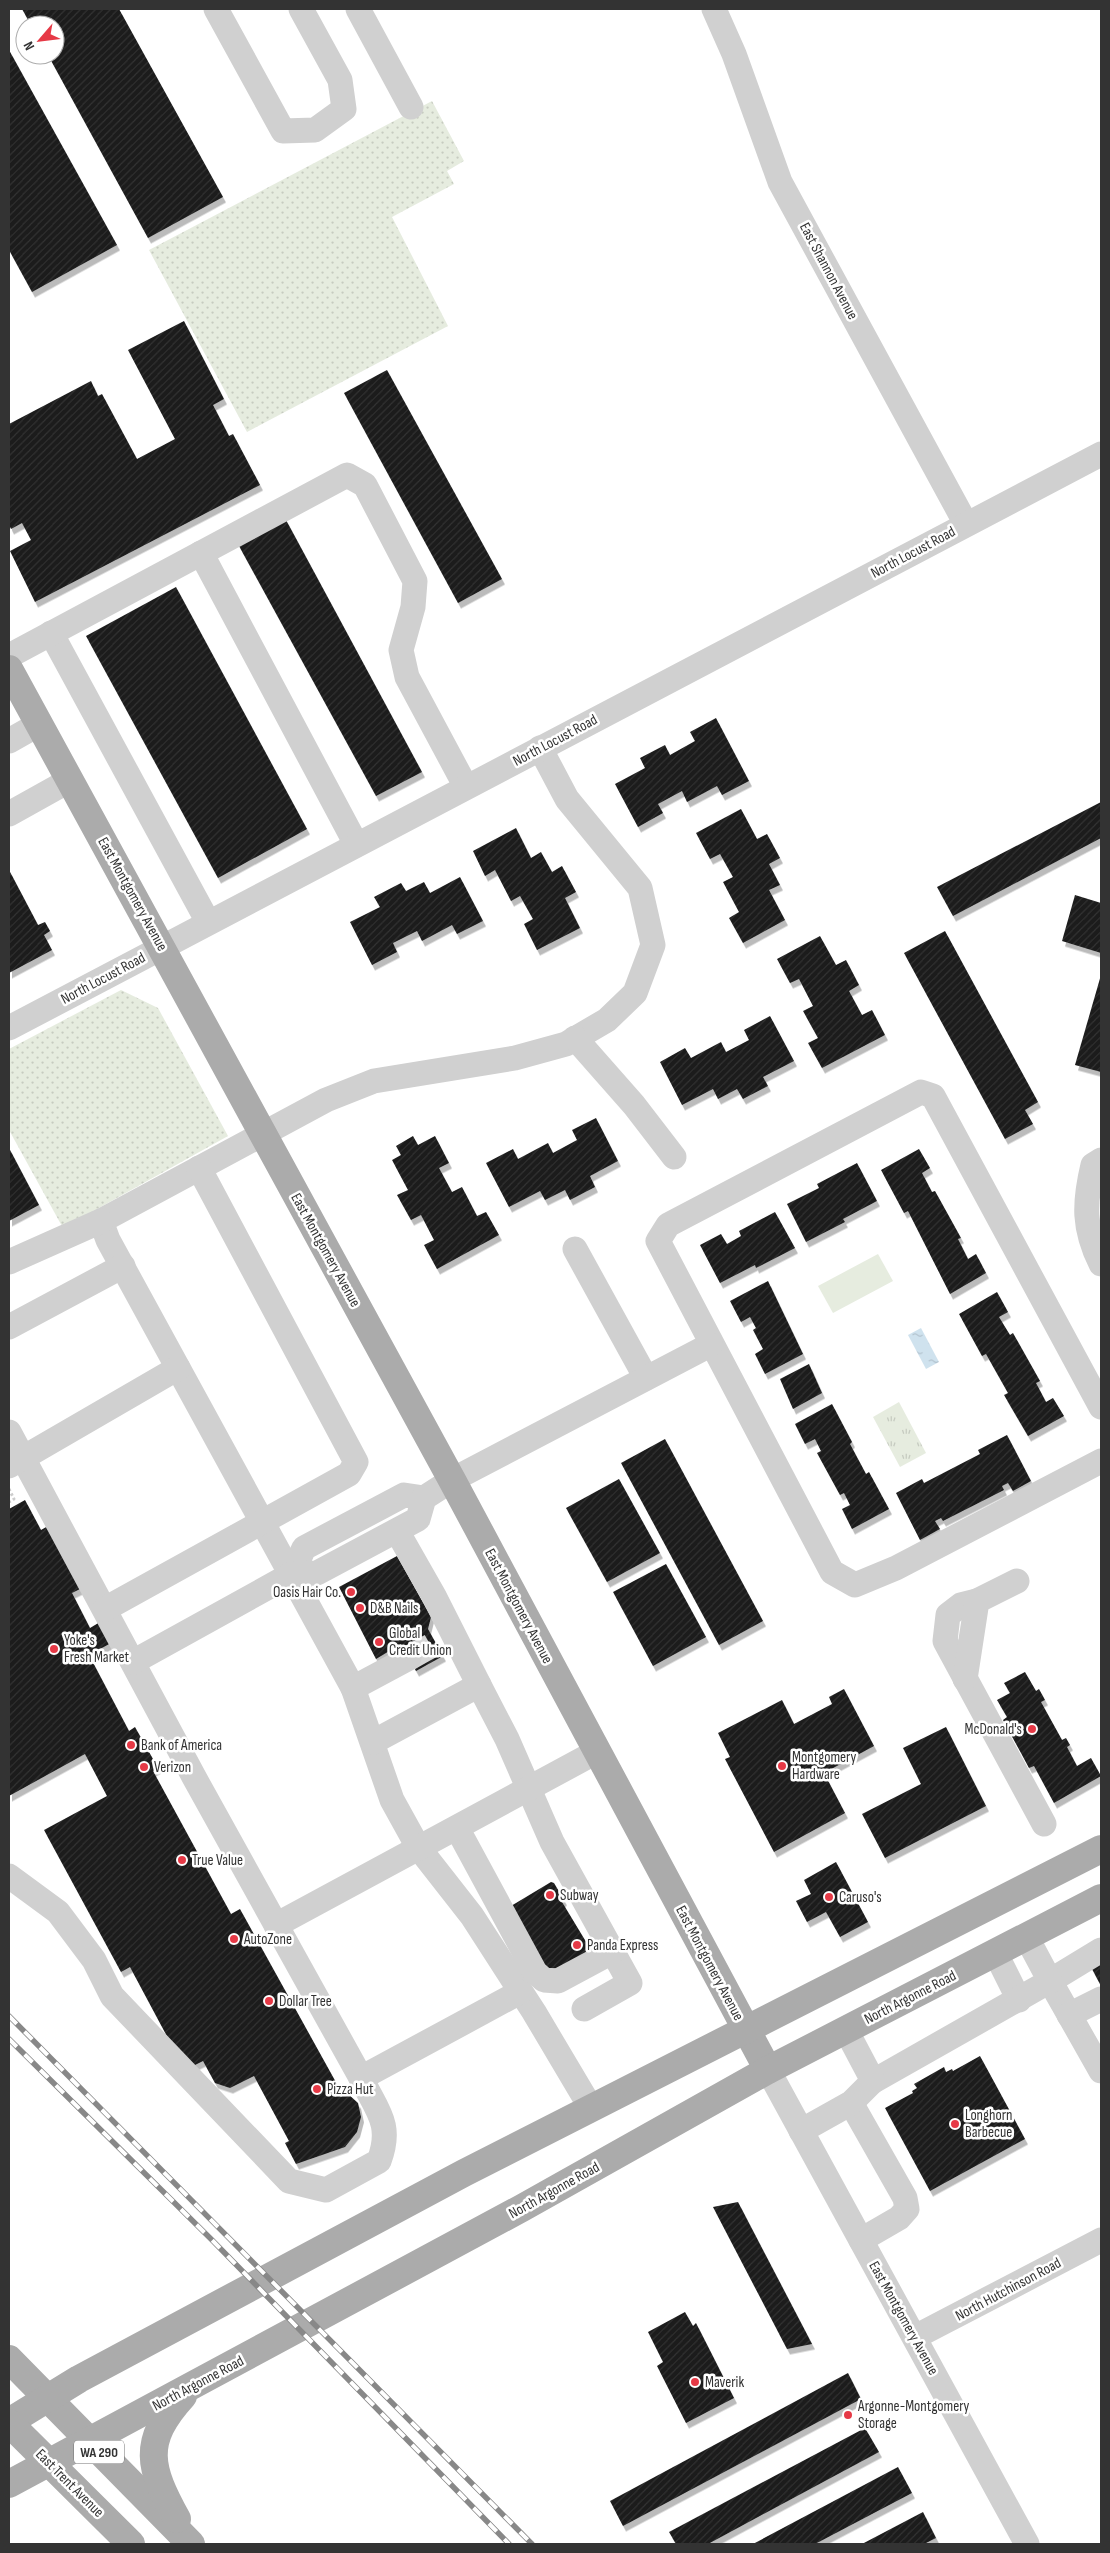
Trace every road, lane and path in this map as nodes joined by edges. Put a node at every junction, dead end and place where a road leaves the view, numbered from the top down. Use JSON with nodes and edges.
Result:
{"nodes":[{"id":1,"x":216,"y":9,"type":"edge"},
{"id":2,"x":301,"y":9,"type":"edge"},
{"id":3,"x":358,"y":9,"type":"edge"},
{"id":4,"x":714,"y":9,"type":"edge"},
{"id":5,"x":412,"y":107,"type":"dead end"},
{"id":6,"x":1101,"y":454,"type":"edge"},
{"id":7,"x":966,"y":524,"type":"junction"},
{"id":8,"x":201,"y":553,"type":"junction"},
{"id":9,"x":51,"y":633,"type":"junction"},
{"id":10,"x":9,"y":656,"type":"edge"},
{"id":11,"x":9,"y":669,"type":"edge"},
{"id":12,"x":39,"y":724,"type":"junction"},
{"id":13,"x":9,"y":741,"type":"edge"},
{"id":14,"x":540,"y":748,"type":"junction"},
{"id":15,"x":70,"y":780,"type":"junction"},
{"id":16,"x":466,"y":787,"type":"junction"},
{"id":17,"x":9,"y":814,"type":"edge"},
{"id":18,"x":356,"y":844,"type":"junction"},
{"id":19,"x":208,"y":922,"type":"junction"},
{"id":20,"x":162,"y":947,"type":"junction"},
{"id":21,"x":9,"y":1028,"type":"edge"},
{"id":22,"x":575,"y":1038,"type":"junction"},
{"id":23,"x":262,"y":1134,"type":"junction"},
{"id":24,"x":674,"y":1157,"type":"dead end"},
{"id":25,"x":1101,"y":1160,"type":"edge"},
{"id":26,"x":199,"y":1168,"type":"junction"},
{"id":27,"x":101,"y":1221,"type":"junction"},
{"id":28,"x":575,"y":1249,"type":"dead end"},
{"id":29,"x":9,"y":1262,"type":"edge"},
{"id":30,"x":1101,"y":1264,"type":"edge"},
{"id":31,"x":123,"y":1266,"type":"junction"},
{"id":32,"x":9,"y":1326,"type":"edge"},
{"id":33,"x":710,"y":1344,"type":"junction"},
{"id":34,"x":178,"y":1368,"type":"junction"},
{"id":35,"x":646,"y":1378,"type":"junction"},
{"id":36,"x":1101,"y":1407,"type":"edge"},
{"id":37,"x":9,"y":1432,"type":"edge"},
{"id":38,"x":1101,"y":1461,"type":"edge"},
{"id":39,"x":16,"y":1462,"type":"edge"},
{"id":40,"x":452,"y":1480,"type":"junction"},
{"id":41,"x":9,"y":1489,"type":"edge"},
{"id":42,"x":424,"y":1498,"type":"junction"},
{"id":43,"x":9,"y":1502,"type":"edge"},
{"id":44,"x":263,"y":1521,"type":"junction"},
{"id":45,"x":397,"y":1531,"type":"junction"},
{"id":46,"x":292,"y":1574,"type":"junction"},
{"id":47,"x":1017,"y":1581,"type":"dead end"},
{"id":48,"x":104,"y":1609,"type":"junction"},
{"id":49,"x":409,"y":1658,"type":"tunnel mouth"},
{"id":50,"x":132,"y":1662,"type":"junction"},
{"id":51,"x":479,"y":1685,"type":"junction"},
{"id":52,"x":354,"y":1688,"type":"junction"},
{"id":53,"x":374,"y":1742,"type":"junction"},
{"id":54,"x":596,"y":1752,"type":"junction"},
{"id":55,"x":528,"y":1790,"type":"junction"},
{"id":56,"x":1044,"y":1824,"type":"dead end"},
{"id":57,"x":457,"y":1828,"type":"junction"},
{"id":58,"x":418,"y":1847,"type":"junction"},
{"id":59,"x":1101,"y":1850,"type":"edge"},
{"id":60,"x":9,"y":1876,"type":"edge"},
{"id":61,"x":1101,"y":1898,"type":"edge"},
{"id":62,"x":276,"y":1925,"type":"junction"},
{"id":63,"x":1027,"y":1938,"type":"junction"},
{"id":64,"x":1101,"y":1950,"type":"edge"},
{"id":65,"x":612,"y":1952,"type":"junction"},
{"id":66,"x":996,"y":1954,"type":"junction"},
{"id":67,"x":1050,"y":1981,"type":"junction"},
{"id":68,"x":520,"y":1992,"type":"junction"},
{"id":69,"x":1101,"y":1999,"type":"edge"},
{"id":70,"x":1019,"y":2000,"type":"junction"},
{"id":71,"x":584,"y":2009,"type":"dead end"},
{"id":72,"x":1069,"y":2015,"type":"junction"},
{"id":73,"x":746,"y":2029,"type":"junction"},
{"id":74,"x":846,"y":2030,"type":"junction"},
{"id":75,"x":1094,"y":2041,"type":"edge"},
{"id":76,"x":768,"y":2070,"type":"junction"},
{"id":77,"x":1101,"y":2071,"type":"edge"},
{"id":78,"x":361,"y":2078,"type":"junction"},
{"id":79,"x":872,"y":2082,"type":"junction"},
{"id":80,"x":851,"y":2103,"type":"junction"},
{"id":81,"x":590,"y":2108,"type":"junction"},
{"id":82,"x":801,"y":2131,"type":"junction"},
{"id":83,"x":861,"y":2240,"type":"junction"},
{"id":84,"x":1101,"y":2240,"type":"edge"},
{"id":85,"x":915,"y":2337,"type":"junction"},
{"id":86,"x":9,"y":2359,"type":"edge"},
{"id":87,"x":190,"y":2387,"type":"junction"},
{"id":88,"x":47,"y":2399,"type":"junction"},
{"id":89,"x":9,"y":2422,"type":"edge"},
{"id":90,"x":89,"y":2442,"type":"junction"},
{"id":91,"x":49,"y":2463,"type":"junction"},
{"id":92,"x":9,"y":2484,"type":"edge"},
{"id":93,"x":131,"y":2544,"type":"edge"},
{"id":94,"x":191,"y":2544,"type":"edge"},
{"id":95,"x":1028,"y":2544,"type":"edge"}],
"edges":[{"from":1,"to":2,"type":"street"},
{"from":3,"to":5,"type":"street"},
{"from":4,"to":7,"type":"street","name":"East Shannon Avenue"},
{"from":6,"to":7,"type":"street","name":"North Locust Road"},
{"from":7,"to":14,"type":"street","name":"North Locust Road"},
{"from":8,"to":9,"type":"street"},
{"from":8,"to":16,"type":"street"},
{"from":8,"to":18,"type":"street"},
{"from":9,"to":10,"type":"street"},
{"from":9,"to":19,"type":"street"},
{"from":11,"to":12,"type":"main road","name":"East Montgomery Avenue"},
{"from":12,"to":13,"type":"street"},
{"from":12,"to":15,"type":"main road","name":"East Montgomery Avenue"},
{"from":14,"to":16,"type":"street","name":"North Locust Road"},
{"from":14,"to":22,"type":"street"},
{"from":15,"to":17,"type":"street"},
{"from":15,"to":20,"type":"main road","name":"East Montgomery Avenue"},
{"from":16,"to":18,"type":"street","name":"North Locust Road"},
{"from":18,"to":19,"type":"street","name":"North Locust Road"},
{"from":19,"to":20,"type":"street","name":"North Locust Road"},
{"from":20,"to":21,"type":"street","name":"North Locust Road"},
{"from":20,"to":23,"type":"main road","name":"East Montgomery Avenue"},
{"from":22,"to":23,"type":"street"},
{"from":22,"to":24,"type":"street"},
{"from":23,"to":26,"type":"street"},
{"from":23,"to":40,"type":"main road","name":"East Montgomery Avenue"},
{"from":25,"to":30,"type":"street"},
{"from":26,"to":27,"type":"street"},
{"from":26,"to":44,"type":"street"},
{"from":27,"to":29,"type":"street"},
{"from":27,"to":31,"type":"street"},
{"from":28,"to":35,"type":"street"},
{"from":31,"to":32,"type":"street"},
{"from":31,"to":34,"type":"street"},
{"from":33,"to":35,"type":"street"},
{"from":33,"to":36,"type":"street"},
{"from":33,"to":38,"type":"street"},
{"from":34,"to":39,"type":"street"},
{"from":34,"to":44,"type":"street"},
{"from":35,"to":40,"type":"street"},
{"from":37,"to":39,"type":"street"},
{"from":39,"to":48,"type":"street"},
{"from":40,"to":42,"type":"street"},
{"from":40,"to":54,"type":"main road","name":"East Montgomery Avenue"},
{"from":41,"to":43,"type":"path"},
{"from":42,"to":45,"type":"street"},
{"from":42,"to":46,"type":"street"},
{"from":44,"to":46,"type":"street"},
{"from":44,"to":48,"type":"street"},
{"from":45,"to":46,"type":"street"},
{"from":45,"to":51,"type":"street"},
{"from":46,"to":50,"type":"street"},
{"from":46,"to":52,"type":"street"},
{"from":47,"to":56,"type":"street"},
{"from":48,"to":50,"type":"street"},
{"from":49,"to":52,"type":"street"},
{"from":50,"to":62,"type":"street"},
{"from":51,"to":53,"type":"street"},
{"from":51,"to":55,"type":"street"},
{"from":52,"to":53,"type":"street"},
{"from":53,"to":58,"type":"street"},
{"from":54,"to":55,"type":"street"},
{"from":54,"to":73,"type":"main road","name":"East Montgomery Avenue"},
{"from":55,"to":57,"type":"street"},
{"from":55,"to":65,"type":"street"},
{"from":57,"to":58,"type":"street"},
{"from":57,"to":65,"type":"street"},
{"from":58,"to":62,"type":"street"},
{"from":58,"to":68,"type":"street"},
{"from":59,"to":73,"type":"main road"},
{"from":60,"to":78,"type":"street"},
{"from":61,"to":63,"type":"main road","name":"North Argonne Road"},
{"from":62,"to":78,"type":"street"},
{"from":63,"to":66,"type":"main road","name":"North Argonne Road"},
{"from":63,"to":67,"type":"street"},
{"from":64,"to":67,"type":"street"},
{"from":65,"to":71,"type":"street"},
{"from":66,"to":70,"type":"street"},
{"from":66,"to":74,"type":"main road","name":"North Argonne Road"},
{"from":67,"to":70,"type":"street"},
{"from":67,"to":72,"type":"street"},
{"from":68,"to":78,"type":"street"},
{"from":68,"to":81,"type":"street"},
{"from":69,"to":72,"type":"street"},
{"from":70,"to":79,"type":"street"},
{"from":72,"to":75,"type":"street"},
{"from":73,"to":76,"type":"main road","name":"East Montgomery Avenue"},
{"from":73,"to":81,"type":"main road"},
{"from":74,"to":76,"type":"main road","name":"North Argonne Road"},
{"from":74,"to":79,"type":"street"},
{"from":75,"to":77,"type":"street"},
{"from":76,"to":82,"type":"street","name":"East Montgomery Avenue"},
{"from":76,"to":87,"type":"main road","name":"North Argonne Road"},
{"from":79,"to":80,"type":"street"},
{"from":80,"to":82,"type":"street"},
{"from":80,"to":83,"type":"street"},
{"from":81,"to":88,"type":"main road"},
{"from":82,"to":83,"type":"street","name":"East Montgomery Avenue"},
{"from":83,"to":85,"type":"street","name":"East Montgomery Avenue"},
{"from":84,"to":85,"type":"street","name":"North Hutchinson Road"},
{"from":85,"to":95,"type":"street","name":"East Montgomery Avenue"},
{"from":86,"to":88,"type":"main road","number":"WA 290"},
{"from":87,"to":90,"type":"main road","name":"North Argonne Road"},
{"from":87,"to":94,"type":"main road"},
{"from":88,"to":89,"type":"main road"},
{"from":88,"to":90,"type":"main road","number":"WA 290"},
{"from":89,"to":91,"type":"main road","name":"East Trent Avenue","number":"WA 290"},
{"from":90,"to":91,"type":"main road","name":"North Argonne Road"},
{"from":90,"to":94,"type":"main road","number":"WA 290"},
{"from":91,"to":92,"type":"main road","name":"North Argonne Road"},
{"from":91,"to":93,"type":"main road","name":"East Trent Avenue","number":"WA 290"}]}
